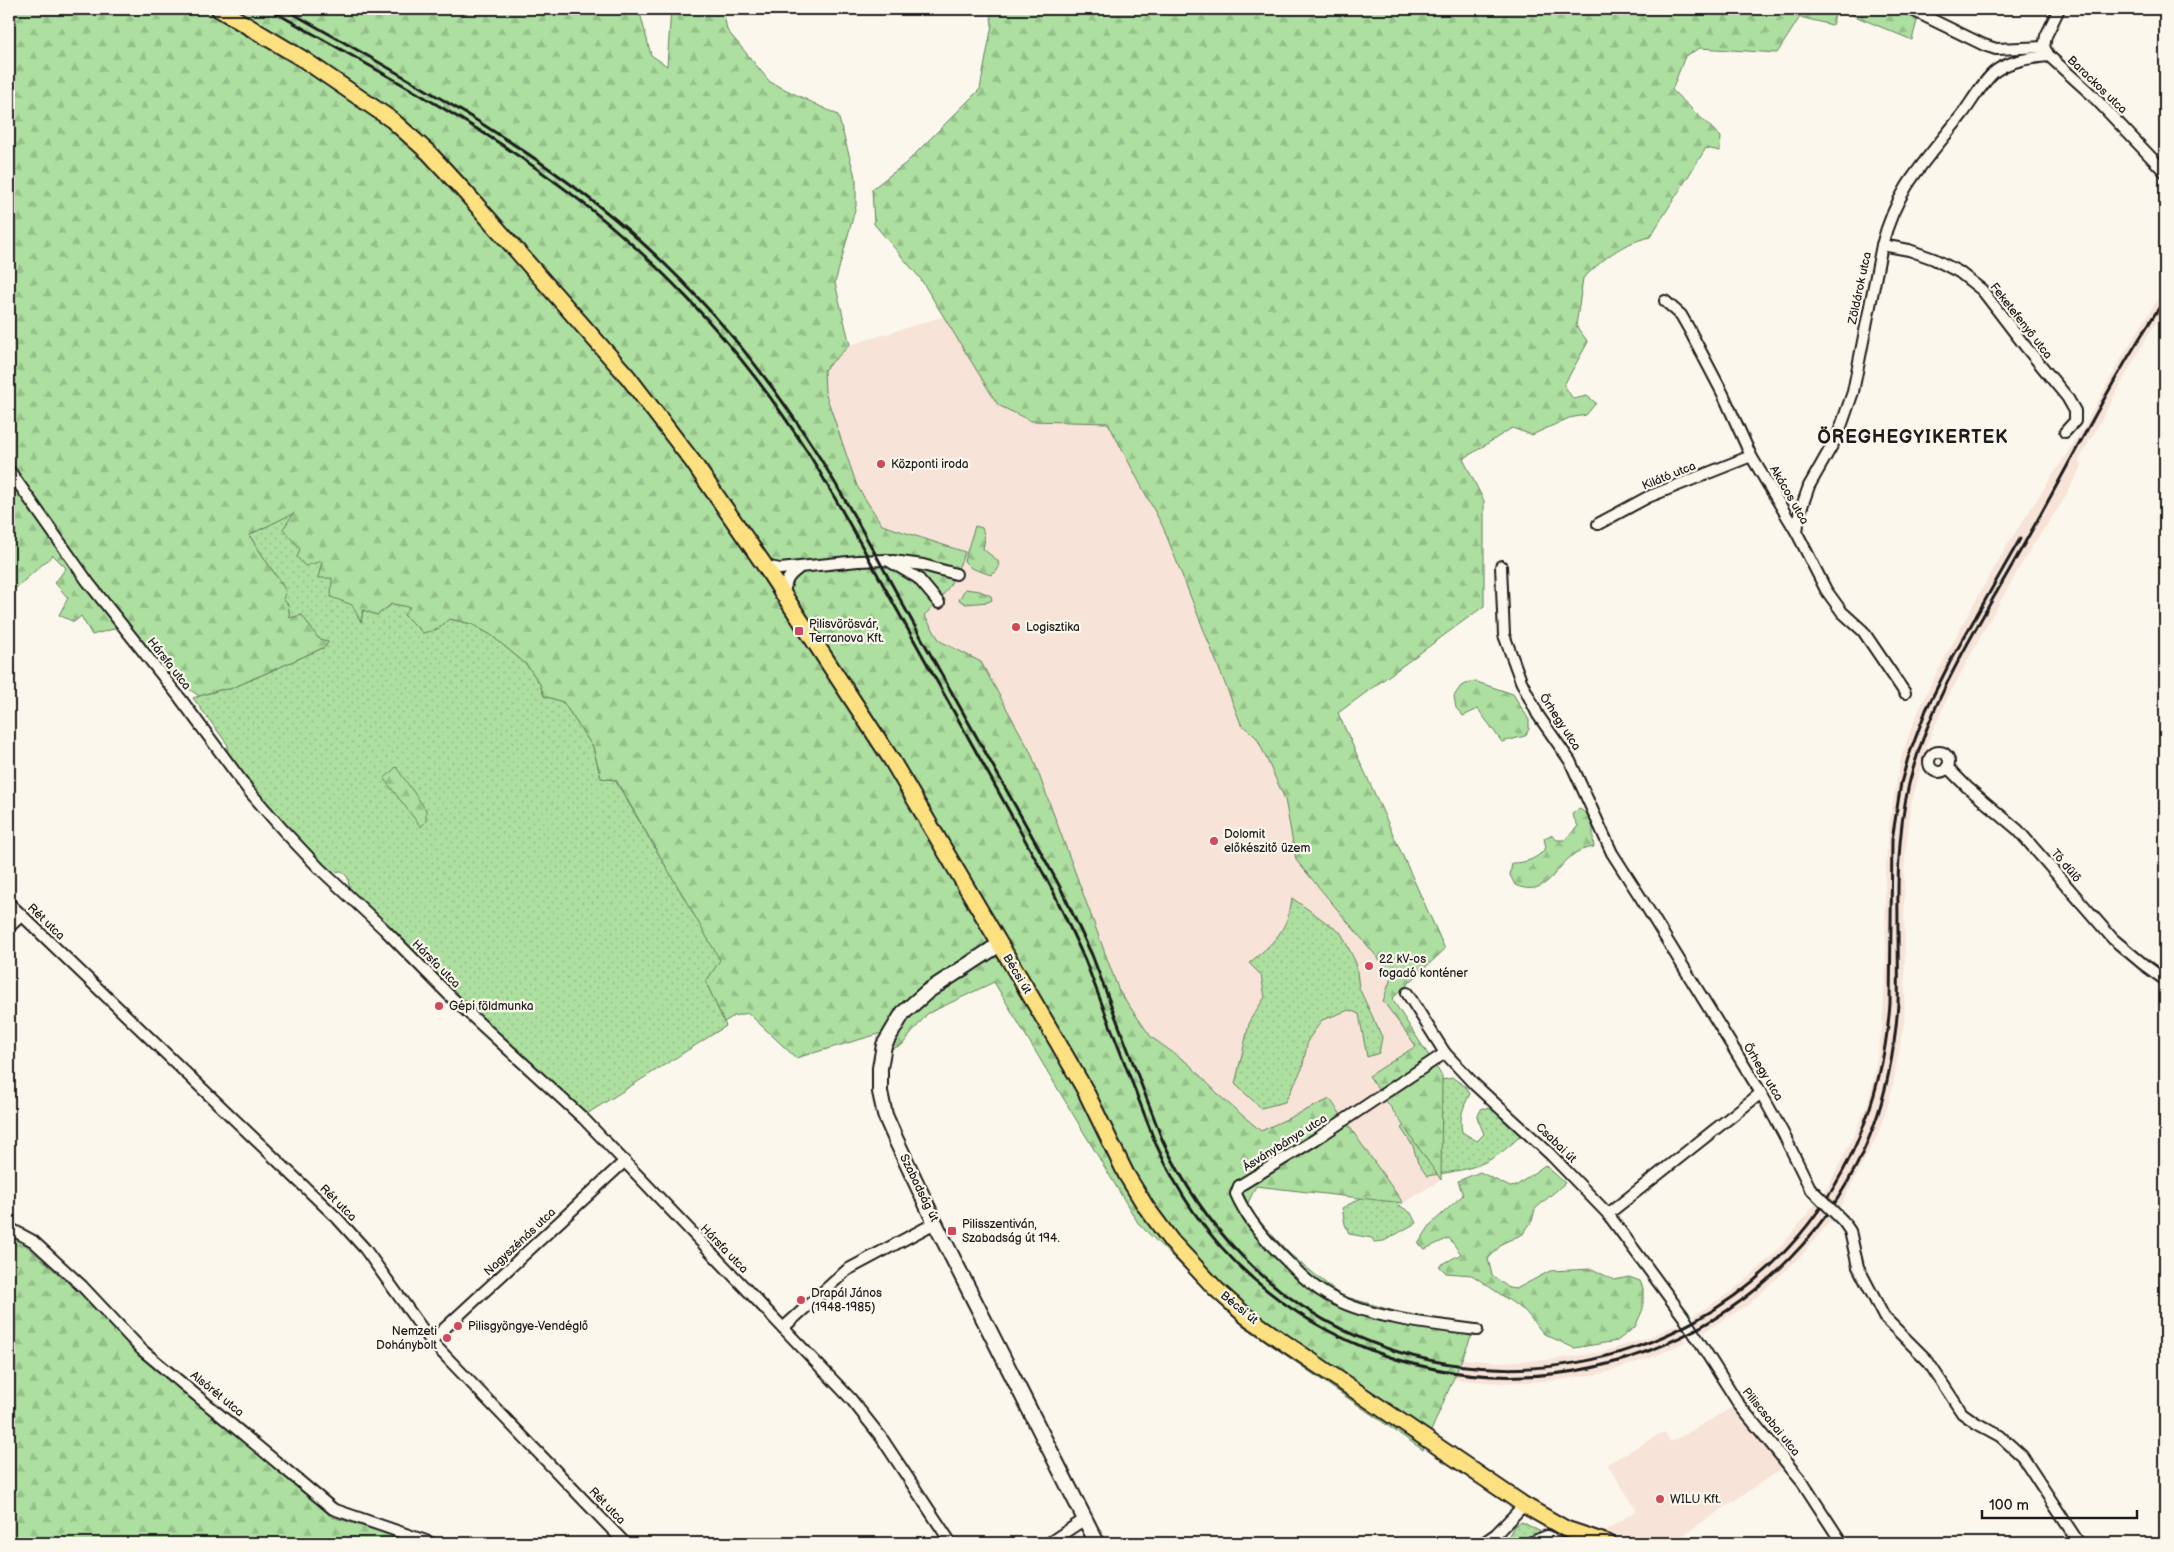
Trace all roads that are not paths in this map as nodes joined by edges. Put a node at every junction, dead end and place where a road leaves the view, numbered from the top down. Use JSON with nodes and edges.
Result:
{"nodes":[{"id":1,"x":219,"y":9,"type":"edge"},
{"id":2,"x":1910,"y":9,"type":"edge"},
{"id":3,"x":2059,"y":9,"type":"edge"},
{"id":4,"x":2047,"y":52,"type":"junction"},
{"id":5,"x":1995,"y":71,"type":"joint"},
{"id":6,"x":2165,"y":172,"type":"edge"},
{"id":7,"x":1882,"y":245,"type":"junction"},
{"id":8,"x":1665,"y":301,"type":"dead end"},
{"id":9,"x":2065,"y":432,"type":"dead end"},
{"id":10,"x":1751,"y":456,"type":"junction"},
{"id":11,"x":9,"y":470,"type":"edge"},
{"id":12,"x":1598,"y":524,"type":"dead end"},
{"id":13,"x":1796,"y":533,"type":"junction"},
{"id":14,"x":887,"y":560,"type":"junction"},
{"id":15,"x":766,"y":566,"type":"junction"},
{"id":16,"x":1501,"y":566,"type":"dead end"},
{"id":17,"x":799,"y":568,"type":"junction"},
{"id":18,"x":956,"y":574,"type":"dead end"},
{"id":19,"x":784,"y":594,"type":"junction"},
{"id":20,"x":939,"y":603,"type":"dead end"},
{"id":21,"x":1905,"y":693,"type":"dead end"},
{"id":22,"x":1947,"y":767,"type":"dead end"},
{"id":23,"x":9,"y":903,"type":"edge"},
{"id":24,"x":21,"y":916,"type":"junction"},
{"id":25,"x":9,"y":927,"type":"edge"},
{"id":26,"x":1000,"y":944,"type":"junction"},
{"id":27,"x":2165,"y":980,"type":"edge"},
{"id":28,"x":1408,"y":993,"type":"dead end"},
{"id":29,"x":1445,"y":1053,"type":"junction"},
{"id":30,"x":1761,"y":1093,"type":"junction"},
{"id":31,"x":625,"y":1161,"type":"junction"},
{"id":32,"x":1608,"y":1214,"type":"junction"},
{"id":33,"x":935,"y":1224,"type":"junction"},
{"id":34,"x":9,"y":1228,"type":"edge"},
{"id":35,"x":1683,"y":1316,"type":"joint"},
{"id":36,"x":783,"y":1328,"type":"junction"},
{"id":37,"x":1477,"y":1330,"type":"dead end"},
{"id":38,"x":431,"y":1341,"type":"junction"},
{"id":39,"x":1524,"y":1505,"type":"junction"},
{"id":40,"x":1085,"y":1520,"type":"junction"},
{"id":41,"x":1498,"y":1538,"type":"edge"},
{"id":42,"x":432,"y":1543,"type":"edge"},
{"id":43,"x":625,"y":1543,"type":"edge"},
{"id":44,"x":951,"y":1543,"type":"edge"},
{"id":45,"x":1049,"y":1543,"type":"edge"},
{"id":46,"x":1097,"y":1543,"type":"edge"},
{"id":47,"x":1483,"y":1543,"type":"edge"},
{"id":48,"x":1529,"y":1543,"type":"edge"},
{"id":49,"x":1560,"y":1543,"type":"edge"},
{"id":50,"x":1608,"y":1543,"type":"edge"},
{"id":51,"x":1842,"y":1543,"type":"edge"},
{"id":52,"x":2079,"y":1543,"type":"edge"}],
"edges":[{"from":1,"to":15,"type":"main road","name":"Bécsi út"},
{"from":2,"to":4,"type":"street"},
{"from":3,"to":4,"type":"street"},
{"from":4,"to":5,"type":"street","name":"Barackos utca"},
{"from":4,"to":6,"type":"street","name":"Barackos utca"},
{"from":5,"to":7,"type":"street","name":"Zöldárok utca"},
{"from":7,"to":9,"type":"street","name":"Feketefenyő utca"},
{"from":7,"to":13,"type":"street","name":"Zöldárok utca"},
{"from":8,"to":10,"type":"street","name":"Akácos utca"},
{"from":10,"to":12,"type":"street","name":"Kilátó utca"},
{"from":10,"to":13,"type":"street","name":"Akácos utca"},
{"from":11,"to":31,"type":"street","name":"Hársfa utca"},
{"from":13,"to":21,"type":"street","name":"Akácos utca"},
{"from":14,"to":17,"type":"street"},
{"from":14,"to":18,"type":"street"},
{"from":14,"to":20,"type":"street"},
{"from":15,"to":17,"type":"street"},
{"from":15,"to":19,"type":"main road","name":"Bécsi út"},
{"from":16,"to":30,"type":"street","name":"Őrhegy utca"},
{"from":17,"to":19,"type":"street"},
{"from":19,"to":26,"type":"main road","name":"Bécsi út"},
{"from":22,"to":27,"type":"street","name":"Tó dűlő"},
{"from":23,"to":24,"type":"street","name":"Rét utca"},
{"from":24,"to":25,"type":"street"},
{"from":24,"to":38,"type":"street","name":"Rét utca"},
{"from":26,"to":33,"type":"main road","name":"Szabadság út"},
{"from":26,"to":39,"type":"main road","name":"Bécsi út"},
{"from":28,"to":29,"type":"street","name":"Csabai út"},
{"from":29,"to":32,"type":"street","name":"Csabai út"},
{"from":29,"to":37,"type":"street","name":"Ásványbánya utca"},
{"from":30,"to":32,"type":"street"},
{"from":30,"to":52,"type":"street","name":"Őrhegy utca","bridge":true},
{"from":31,"to":36,"type":"street","name":"Hársfa utca"},
{"from":31,"to":38,"type":"street","name":"Nagyszénás utca"},
{"from":32,"to":35,"type":"street","name":"Csabai út"},
{"from":33,"to":36,"type":"street"},
{"from":33,"to":40,"type":"main road","name":"Szabadság út"},
{"from":34,"to":42,"type":"street","name":"Alsórét utca"},
{"from":35,"to":51,"type":"street","name":"Piliscsabai utca"},
{"from":36,"to":44,"type":"street","name":"Hársfa utca"},
{"from":38,"to":43,"type":"street","name":"Rét utca"},
{"from":39,"to":41,"type":"street"},
{"from":39,"to":50,"type":"main road","name":"Bécsi út"},
{"from":40,"to":45,"type":"street"},
{"from":40,"to":46,"type":"main road","name":"Szabadság út"},
{"from":41,"to":47,"type":"street"},
{"from":48,"to":49,"type":"street"}]}
